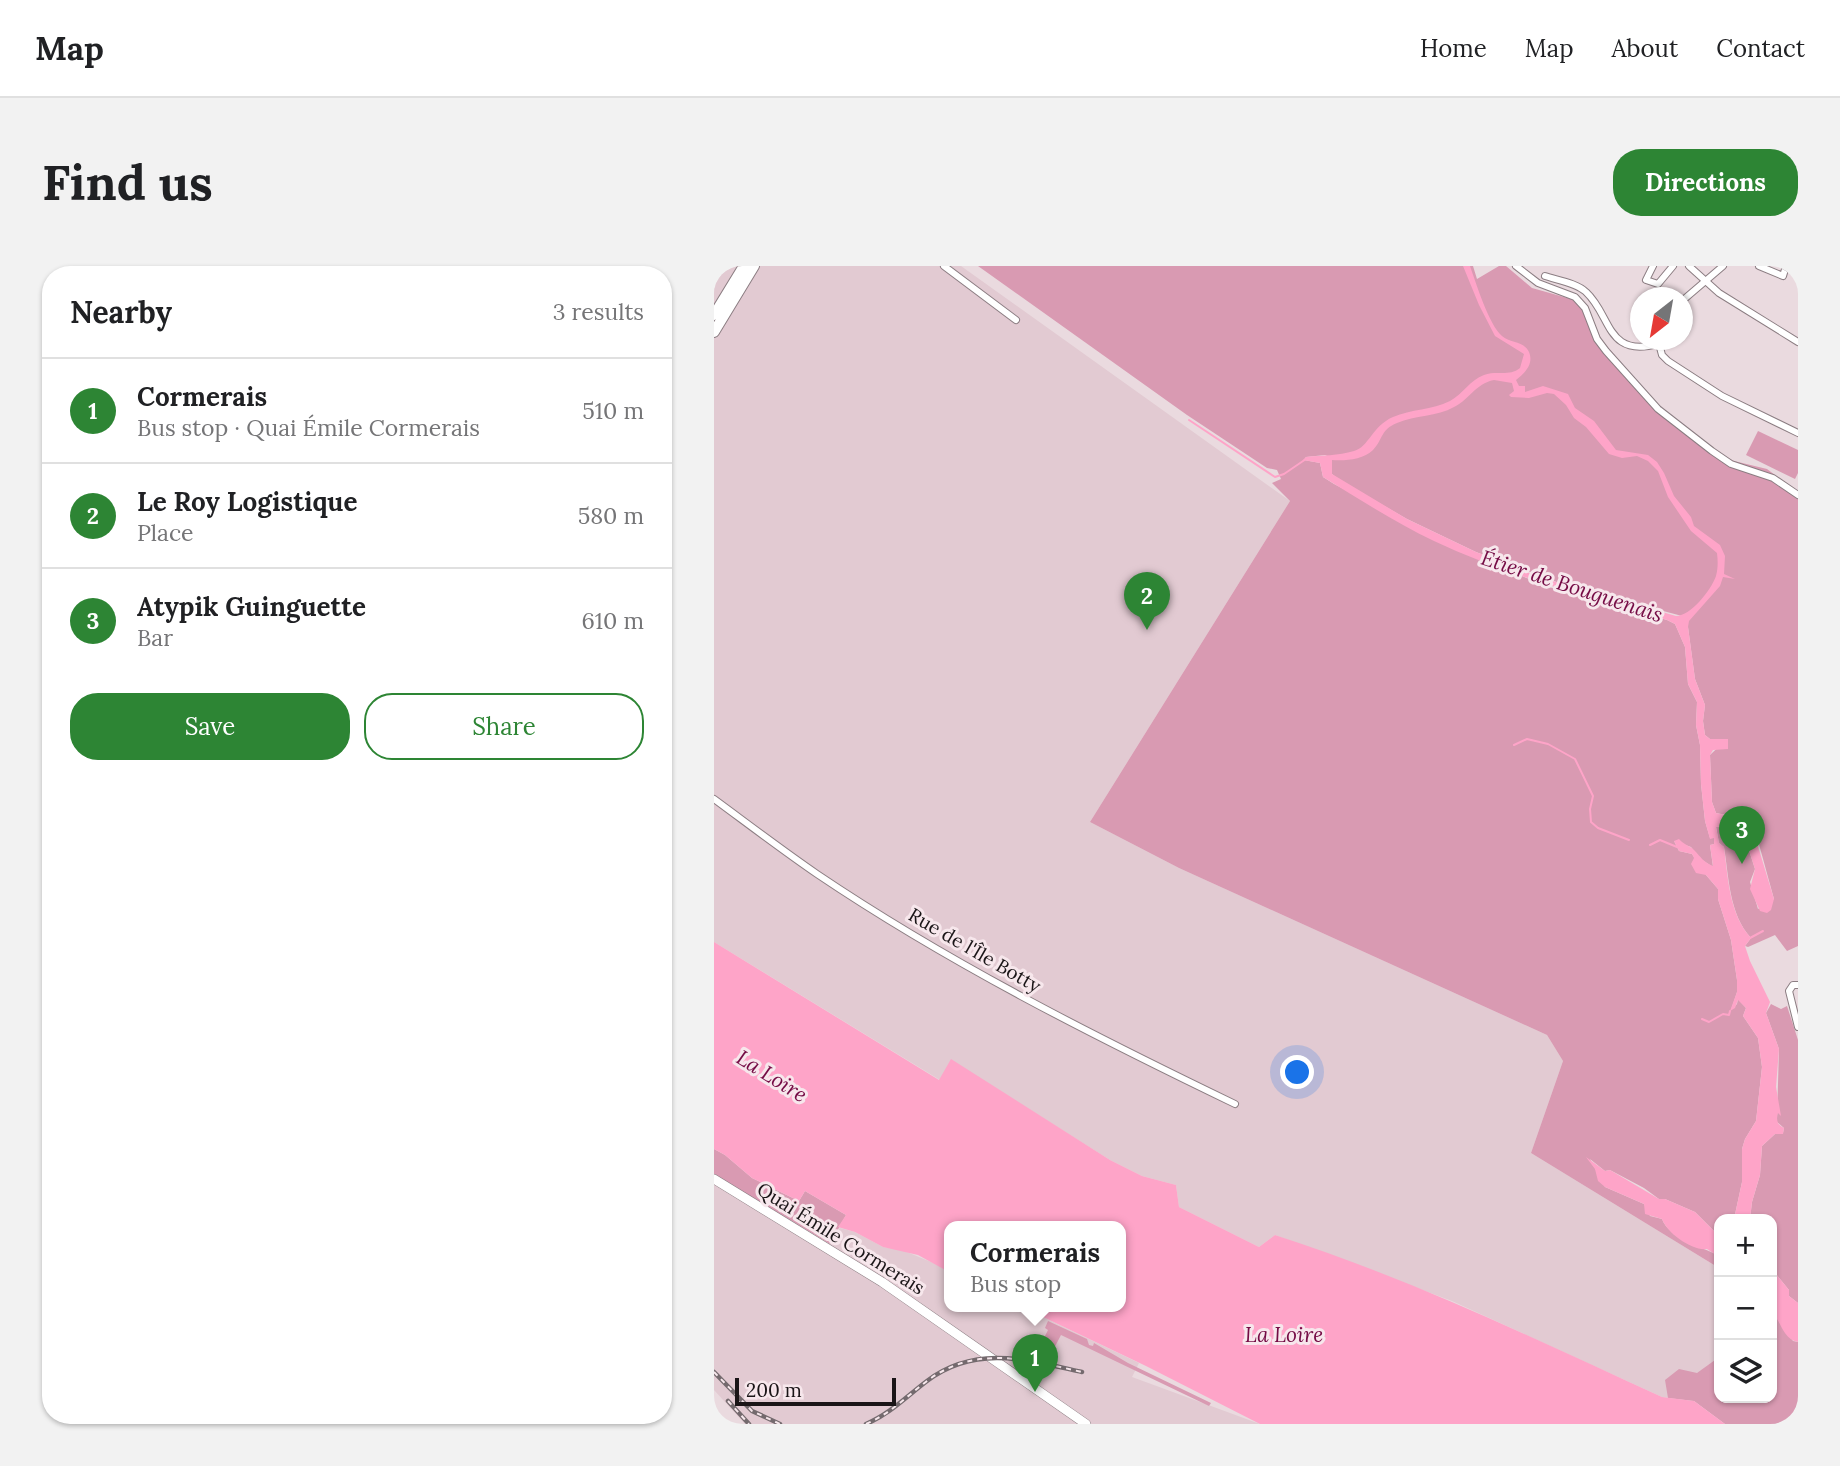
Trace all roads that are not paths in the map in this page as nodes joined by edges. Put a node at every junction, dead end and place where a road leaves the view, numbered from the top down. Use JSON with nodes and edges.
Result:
{"nodes":[{"id":1,"x":744,"y":266,"type":"edge"},
{"id":2,"x":754,"y":266,"type":"edge"},
{"id":3,"x":944,"y":266,"type":"edge"},
{"id":4,"x":1516,"y":266,"type":"edge"},
{"id":5,"x":1653,"y":266,"type":"edge"},
{"id":6,"x":1689,"y":266,"type":"edge"},
{"id":7,"x":1723,"y":266,"type":"edge"},
{"id":8,"x":1759,"y":266,"type":"edge"},
{"id":9,"x":1786,"y":266,"type":"edge"},
{"id":10,"x":1670,"y":267,"type":"edge"},
{"id":11,"x":1545,"y":276,"type":"dead end"},
{"id":12,"x":1704,"y":282,"type":"junction"},
{"id":13,"x":1581,"y":289,"type":"junction"},
{"id":14,"x":1693,"y":291,"type":"edge"},
{"id":15,"x":1576,"y":297,"type":"junction"},
{"id":16,"x":714,"y":315,"type":"edge"},
{"id":17,"x":1016,"y":320,"type":"dead end"},
{"id":18,"x":714,"y":332,"type":"edge"},
{"id":19,"x":1798,"y":342,"type":"edge"},
{"id":20,"x":1630,"y":345,"type":"edge"},
{"id":21,"x":1660,"y":350,"type":"edge"},
{"id":22,"x":1798,"y":432,"type":"edge"},
{"id":23,"x":1798,"y":495,"type":"edge"},
{"id":24,"x":714,"y":799,"type":"edge"},
{"id":25,"x":1798,"y":985,"type":"edge"},
{"id":26,"x":1798,"y":1027,"type":"edge"},
{"id":27,"x":1235,"y":1104,"type":"dead end"},
{"id":28,"x":714,"y":1179,"type":"edge"},
{"id":29,"x":1086,"y":1424,"type":"edge"}],
"edges":[{"from":1,"to":16,"type":"highway"},
{"from":2,"to":18,"type":"highway"},
{"from":3,"to":17,"type":"street"},
{"from":4,"to":15,"type":"street"},
{"from":5,"to":10,"type":"street"},
{"from":6,"to":12,"type":"street"},
{"from":7,"to":12,"type":"street"},
{"from":8,"to":9,"type":"street"},
{"from":11,"to":13,"type":"street"},
{"from":12,"to":14,"type":"street"},
{"from":12,"to":19,"type":"street"},
{"from":13,"to":15,"type":"street"},
{"from":13,"to":20,"type":"street"},
{"from":15,"to":23,"type":"street"},
{"from":21,"to":22,"type":"street"},
{"from":24,"to":27,"type":"street","name":"Rue de l'Île Botty"},
{"from":25,"to":26,"type":"street"},
{"from":28,"to":29,"type":"main road","name":"Quai Émile Cormerais"}]}
